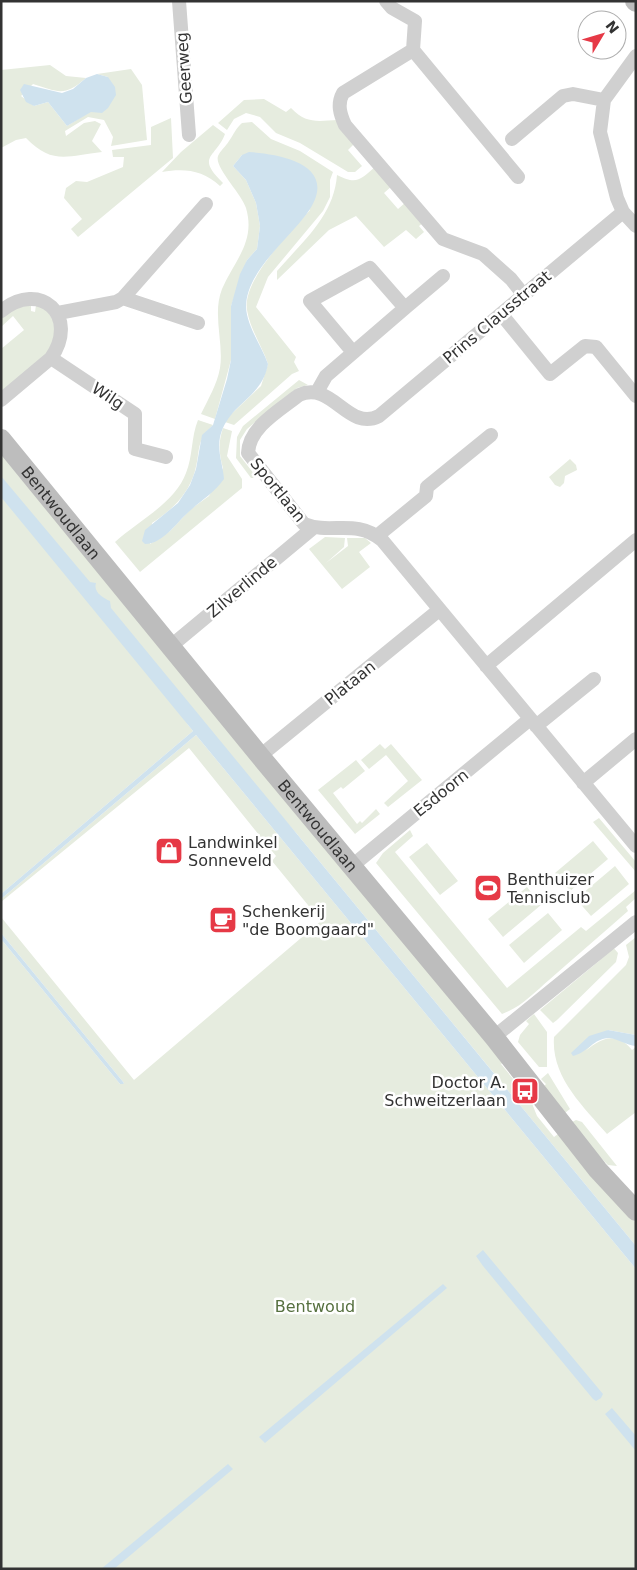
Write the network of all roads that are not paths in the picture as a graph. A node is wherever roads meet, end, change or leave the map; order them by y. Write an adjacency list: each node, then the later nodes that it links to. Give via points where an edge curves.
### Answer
1 (179, 1): 6 (street, Geerweg)
2 (386, 1): 3 (street, via 415,22)
3 (413, 50): 8 (street); 13 (street, via 343,92 339,104 341,117 443,240 483,254)
4 (636, 56): 5 (street)
5 (604, 100): 7 (street, via 573,94 563,96); 10 (street, via 600,132 616,198)
6 (189, 135)
7 (512, 139)
8 (518, 178)
9 (206, 204): 14 (street)
10 (623, 212): 11 (street); 13 (street, Prins Clausstraat)
11 (636, 226)
12 (443, 276): 15 (street)
13 (523, 294): 18 (street, Prins Clausstraat)
14 (123, 298): 17 (street); 19 (street)
15 (405, 308): 20 (street); 20 (street, via 370,268 310,301)
16 (1, 311): 17 (street, via 19,301 31,299 43,301)
17 (58, 313): 21 (street, via 62,333)
18 (502, 315): 22 (street, Prins Clausstraat, via 370,421 357,418); 23 (street, via 550,374 585,346 596,347)
19 (198, 324)
20 (352, 351): 22 (street, via 326,376)
21 (51, 358): 24 (street); 27 (street, Wilg, via 135,414 135,448)
22 (317, 392): 28 (street, Sportlaan, via 299,395 255,431 248,443 248,453 304,524)
23 (636, 396)
24 (1, 400)
25 (491, 435): 29 (street, via 427,486 426,496)
26 (1, 439): 32 (main road, Bentwoudlaan)
27 (166, 457)
28 (313, 528): 29 (street, Sportlaan, via 357,528); 32 (street, Zilverlinde)
29 (377, 536): 31 (street)
30 (636, 540): 33 (street)
31 (439, 610): 33 (street); 37 (street, Plataan)
32 (171, 646): 37 (main road, Bentwoudlaan)
33 (486, 666): 35 (street)
34 (594, 679): 35 (street, Esdoorn)
35 (533, 723): 38 (street); 40 (street, Esdoorn)
36 (636, 739): 38 (street)
37 (260, 756): 40 (main road, Bentwoudlaan)
38 (583, 783): 39 (street)
39 (636, 846)
40 (352, 866): 42 (main road, Bentwoudlaan)
41 (636, 922): 42 (street)
42 (494, 1037): 43 (main road, Bentwoudlaan, via 562,1126)
43 (636, 1211)

